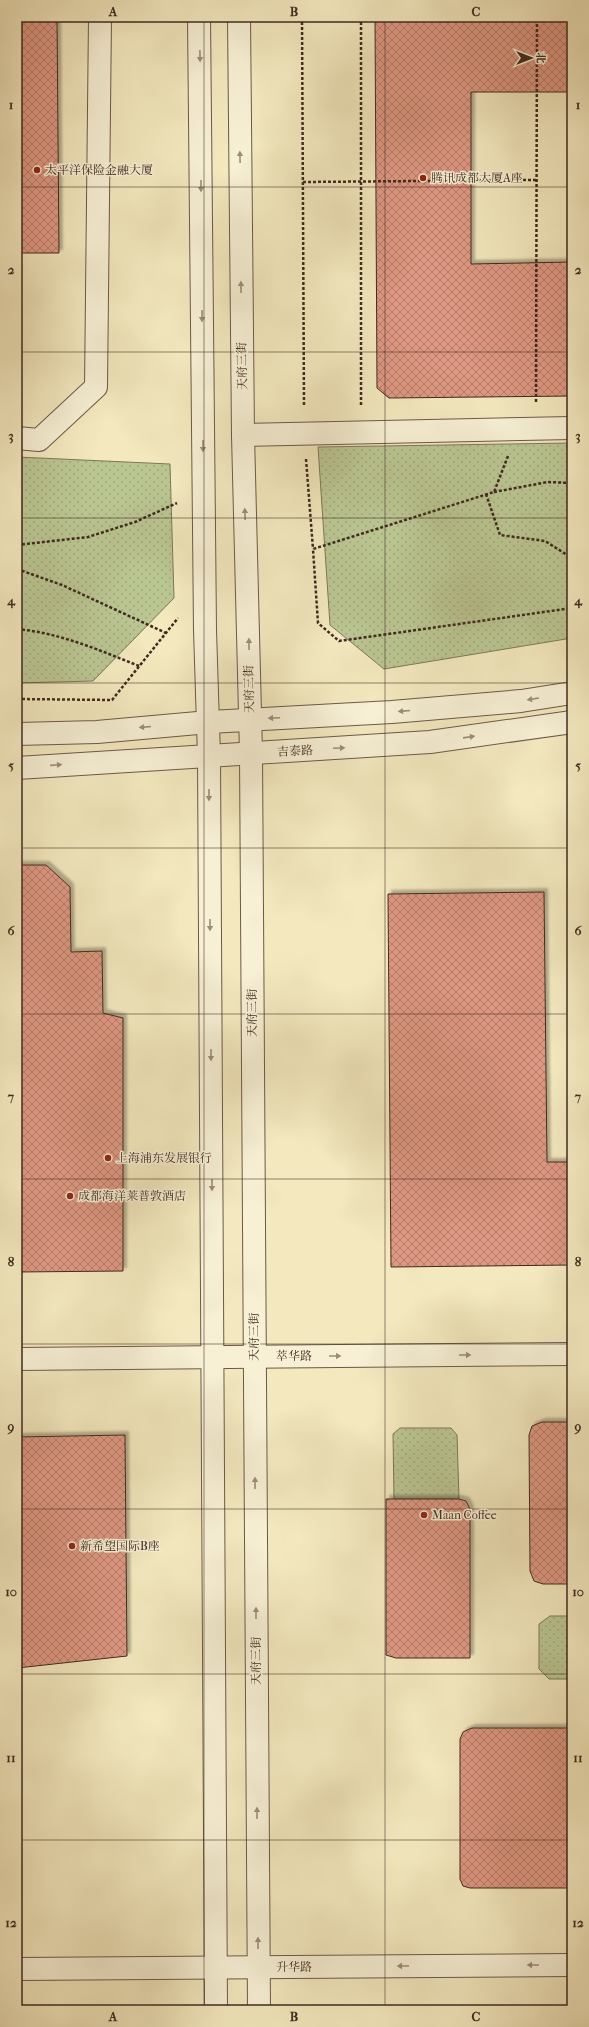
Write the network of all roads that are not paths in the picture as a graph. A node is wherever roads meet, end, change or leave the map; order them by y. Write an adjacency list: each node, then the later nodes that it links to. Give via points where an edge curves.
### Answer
1 (100, 17): 6 (street, via 96,387 39,440)
2 (200, 17): 9 (street, one-way to 9)
3 (239, 17): 5 (street, 天府三街, one-way to 3)
4 (572, 428): 5 (street)
5 (243, 435): 8 (street, 天府三街, one-way to 5)
6 (17, 438)
7 (572, 693): 8 (street, one-way to 8, via 521,701 399,712)
8 (250, 719): 9 (street); 12 (street, 天府三街)
9 (208, 722): 11 (street, one-way to 11, via 97,732); 13 (street)
10 (572, 722): 12 (street, 吉泰路, one-way to 10, via 430,742)
11 (17, 734)
12 (251, 753): 13 (street, 吉泰路); 16 (street, 天府三街)
13 (209, 756): 14 (street, 吉泰路, one-way to 13); 17 (street, one-way to 17)
14 (17, 768)
15 (572, 1354): 16 (street, 萃华路, one-way to 15)
16 (254, 1356): 17 (street, 萃华路); 20 (street, 天府三街, one-way to 16)
17 (213, 1357): 18 (street, 萃华路); 21 (street)
18 (17, 1359)
19 (572, 1965): 20 (street, 升华路, one-way to 20)
20 (258, 1967): 21 (street, 升华路); 24 (street, 天府三街)
21 (216, 1968): 22 (street, 升华路); 23 (street)
22 (17, 1969)
23 (216, 2010)
24 (259, 2010)

